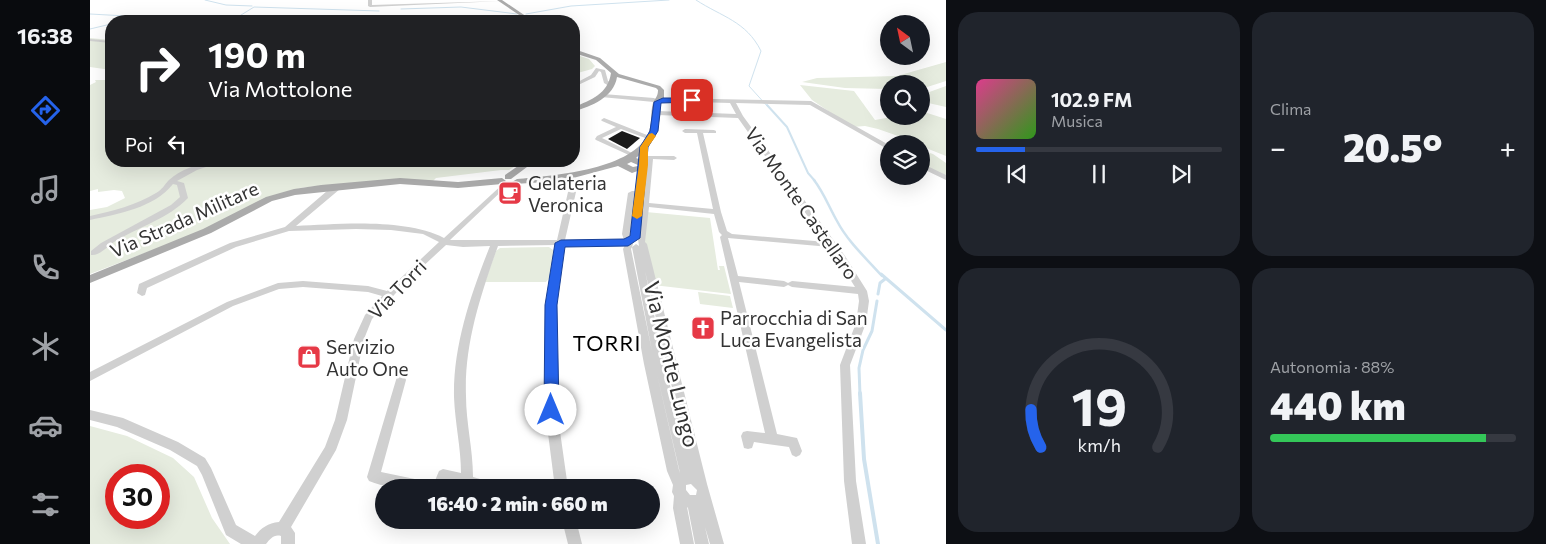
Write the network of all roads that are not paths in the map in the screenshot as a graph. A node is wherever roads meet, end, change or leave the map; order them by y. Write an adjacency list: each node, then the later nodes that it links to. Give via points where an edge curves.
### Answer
1 (370, 0): 5 (street, via 370,6)
2 (452, 1): 3 (street); 4 (street)
3 (500, 1): 6 (main road)
4 (420, 2): 5 (street)
5 (396, 5)
6 (522, 15)
7 (90, 40): 8 (street)
8 (105, 41)
9 (580, 53): 10 (main road, via 598,59)
10 (614, 75): 12 (main road); 14 (main road, via 658,87 661,90)
11 (580, 83): 12 (street, via 593,76 598,69 603,71 606,82)
12 (612, 84): 13 (main road)
13 (603, 96): 14 (street); 16 (main road)
14 (658, 100): 15 (street); 17 (main road)
15 (732, 101): 18 (street, Via Monte Castellaro); 25 (street, via 811,103)
16 (580, 106)
17 (657, 113): 18 (street, Via Monte Castellaro); 24 (main road)
18 (740, 116): 49 (street, Via Monte Castellaro)
19 (604, 120): 20 (street)
20 (620, 127): 24 (street); 28 (street, via 598,139)
21 (685, 131): 22 (street)
22 (700, 132): 23 (street); 41 (street)
23 (714, 132)
24 (650, 138): 26 (main road)
25 (880, 143)
26 (644, 147): 28 (main road); 29 (main road)
27 (674, 158): 40 (street, via 650,157)
28 (628, 163): 29 (main road); 34 (street); 35 (main road, Via Strada Militare, via 562,178 513,184)
29 (642, 165): 34 (street, Via Monte Lungo)
30 (200, 167): 36 (street)
31 (524, 167): 35 (main road, Via Torri)
32 (930, 170): 33 (street)
33 (946, 178)
34 (641, 179): 39 (street, Via Monte Lungo)
35 (506, 181): 37 (main road, Via Strada Militare, via 458,185 400,181); 45 (street, Via Torri)
36 (170, 182): 42 (street, via 163,192 152,198); 50 (street, via 183,186 184,198 179,203)
37 (337, 187): 43 (street); 51 (main road, Via Strada Militare, via 308,189 269,200 207,231)
38 (572, 192): 47 (street)
39 (635, 193): 40 (street, Via Monte Lungo); 46 (street, Via Monte Lungo, via 626,234)
40 (642, 204): 41 (street); 46 (street, Via Monte Lungo)
41 (717, 212): 44 (street)
42 (90, 218)
43 (288, 229): 45 (street, via 394,228 429,234); 54 (street, via 232,245 142,286)
44 (727, 235): 49 (street); 52 (street, via 724,237)
45 (445, 242): 48 (street); 55 (street, Via Torri)
46 (634, 242): 47 (street); 67 (street, Via Monte Lungo, via 627,249 649,364 674,471); 68 (street, Via Monte Lungo)
47 (561, 243): 48 (street); 66 (street, via 551,305 551,410)
48 (496, 244): 65 (street, via 470,326 460,380)
49 (832, 245): 53 (street, Via Monte Castellaro)
50 (94, 253)
51 (90, 279)
52 (734, 279): 53 (street, Via Monte Castellaro); 59 (street)
53 (862, 291): 78 (street, Via Monte Castellaro, via 864,301 860,323 845,365 850,481)
54 (142, 293)
55 (389, 295): 56 (street, via 368,289 303,284 278,286 230,304); 69 (street, Via Torri, via 363,327 341,420 330,450)
56 (90, 377)
57 (401, 380): 62 (street, via 374,477)
58 (90, 415): 71 (street, via 119,422 174,446 201,462 231,530)
59 (772, 439): 60 (street, via 747,436); 61 (street, via 793,442)
60 (748, 444)
61 (796, 451)
62 (385, 479)
63 (442, 479): 64 (street, via 443,475)
64 (459, 479)
65 (467, 479)
66 (561, 479)
67 (682, 486): 68 (street, via 695,480); 68 (street, via 687,501); 75 (street, Via Monte Lungo, via 680,508)
68 (700, 494): 76 (street, Via Monte Lungo); 77 (street, Via Monte Lungo)
69 (282, 528): 72 (street, via 268,532); 73 (street, via 288,533)
70 (571, 529): 74 (street)
71 (254, 544)
72 (258, 544)
73 (288, 544)
74 (575, 544)
75 (687, 544)
76 (702, 544)
77 (717, 544)
78 (859, 544)

